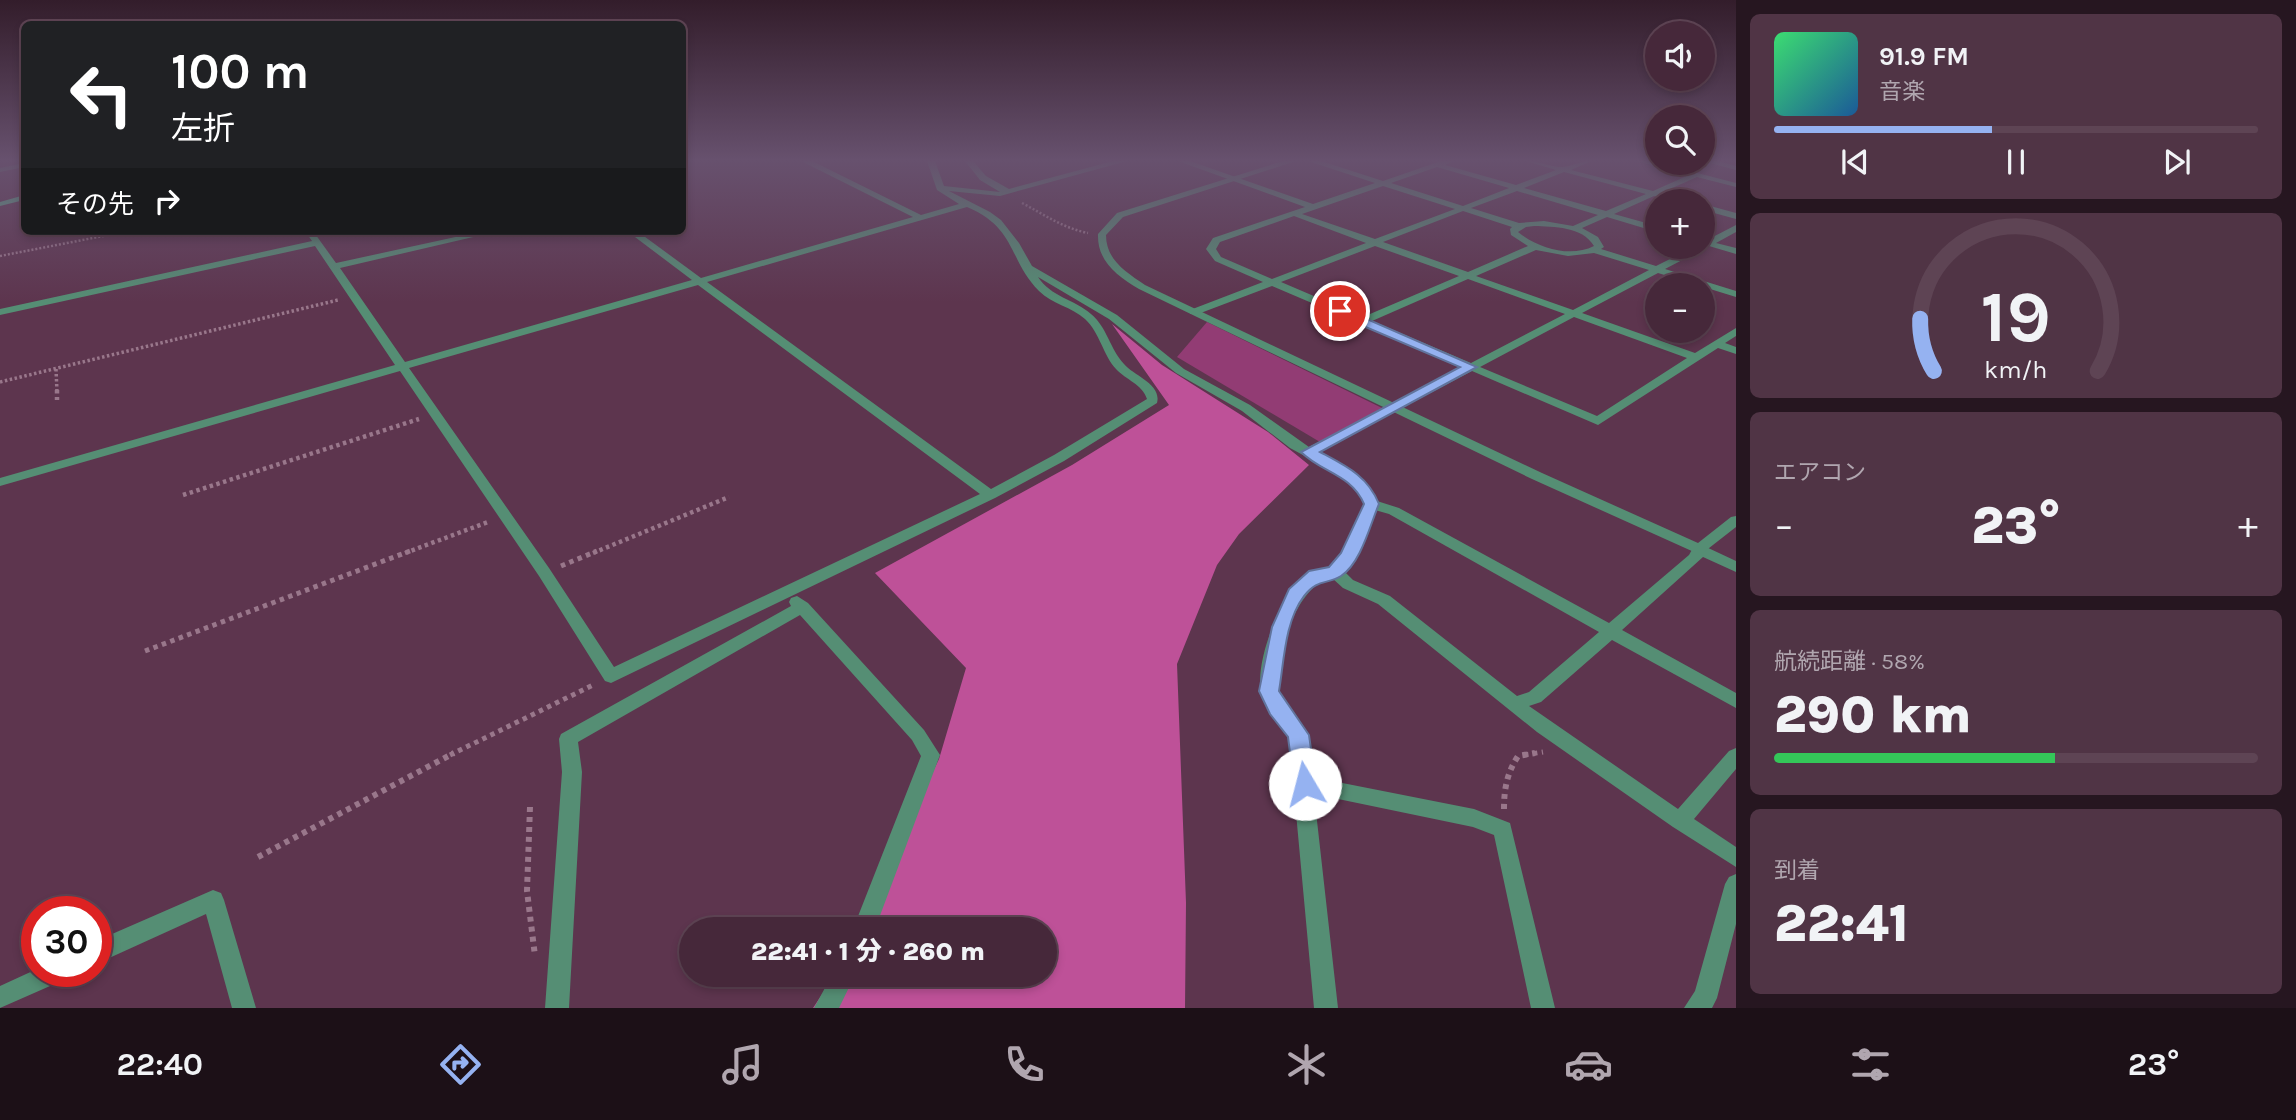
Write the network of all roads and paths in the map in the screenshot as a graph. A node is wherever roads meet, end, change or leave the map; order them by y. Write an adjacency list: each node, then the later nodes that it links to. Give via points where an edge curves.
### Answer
1 (901, 208): 15 (street)
2 (955, 208): 15 (street)
3 (971, 208): 35 (street, via 997,221)
4 (1034, 208): 20 (path, via 1062,228)
5 (1136, 208): 20 (street, via 1112,221)
6 (1309, 208): 12 (street)
7 (1461, 208): 10 (street)
8 (1586, 208): 13 (street)
9 (1621, 208): 13 (street)
10 (1464, 209): 17 (street); 27 (street)
11 (1715, 210): 14 (street)
12 (1295, 214): 27 (street); 39 (street, via 1211,244 1218,259)
13 (1607, 214): 16 (street); 19 (street)
14 (1736, 216)
15 (921, 218): 38 (street)
16 (1645, 225)
17 (1518, 226): 19 (street, via 1548,224); 28 (street, via 1514,233)
18 (1736, 228): 25 (street)
19 (1573, 229): 30 (street, via 1598,243)
20 (1102, 234): 43 (street, via 1104,255 1124,275)
21 (108, 235): 32 (path)
22 (312, 235): 26 (street)
23 (477, 235): 34 (street)
24 (636, 235): 38 (street)
25 (1715, 238)
26 (317, 243): 34 (street); 42 (street)
27 (1375, 243): 37 (street); 39 (street)
28 (1537, 246): 30 (street, via 1576,253); 37 (street)
29 (1715, 247): 31 (street)
30 (1594, 250): 36 (street)
31 (1736, 251)
32 (0, 256)
33 (1675, 259): 36 (street)
34 (333, 267): 41 (street)
35 (1032, 269): 57 (street, via 1113,317 1180,371); 60 (street, via 1048,293 1088,315 1120,367 1151,392 1153,400)
36 (1657, 269): 40 (street); 44 (street)
37 (1467, 276): 44 (street); 45 (street)
38 (696, 282): 50 (street); 60 (street)
39 (1270, 282): 43 (street); 45 (street)
40 (1736, 294)
41 (353, 296): 50 (street); 52 (path)
42 (0, 312)
43 (1194, 312): 55 (street)
44 (1572, 314): 49 (street); 51 (street)
45 (1363, 321): 51 (street)
46 (1736, 331): 47 (street)
47 (1716, 344): 48 (street); 49 (street)
48 (1736, 351)
49 (1695, 358): 51 (street, via 1598,421)
50 (401, 366): 56 (street); 58 (street)
51 (1471, 367): 55 (street)
52 (56, 369): 53 (path); 54 (path)
53 (0, 382)
54 (57, 400)
55 (1392, 406): 57 (street); 65 (street)
56 (433, 415): 59 (path); 63 (street)
57 (1309, 452): 62 (street, via 1352,476)
58 (0, 482)
59 (183, 495)
60 (990, 495): 69 (street)
61 (729, 497): 67 (path)
62 (1371, 504): 68 (street, via 1348,555); 71 (street, via 1394,511)
63 (505, 516): 67 (street); 72 (path)
64 (1736, 520): 65 (street)
65 (1699, 549): 66 (street); 71 (street, via 1696,557)
66 (1736, 567)
67 (544, 572): 73 (street)
68 (1335, 572): 75 (street, via 1348,584 1384,600); 78 (street, via 1316,575 1296,594 1281,627 1270,674 1269,691 1277,709 1298,735)
69 (788, 592): 70 (street); 73 (street)
70 (802, 607): 85 (street, via 931,755); 87 (street, via 568,739 572,772)
71 (1611, 631): 74 (street); 75 (street, via 1535,697)
72 (145, 651)
73 (611, 676): 82 (path)
74 (1736, 701)
75 (1514, 704): 76 (street)
76 (1575, 749): 80 (street); 81 (path, via 1518,756 1504,787 1504,812 1511,822)
77 (1736, 755): 80 (street)
78 (1305, 784): 81 (street, via 1475,818); 94 (street)
79 (530, 807): 87 (path, via 527,891 531,941 536,960)
80 (1680, 821): 83 (street)
81 (1503, 829): 95 (street)
82 (258, 857)
83 (1736, 858)
84 (1736, 884): 96 (street, via 1705,998)
85 (869, 917)
86 (112, 946): 91 (street, via 213,900)
87 (558, 980): 92 (street)
88 (24, 987): 90 (street)
89 (837, 987): 93 (street)
90 (0, 998)
91 (244, 1008)
92 (557, 1008)
93 (826, 1008)
94 (1326, 1008)
95 (1542, 1008)
96 (1696, 1008)

